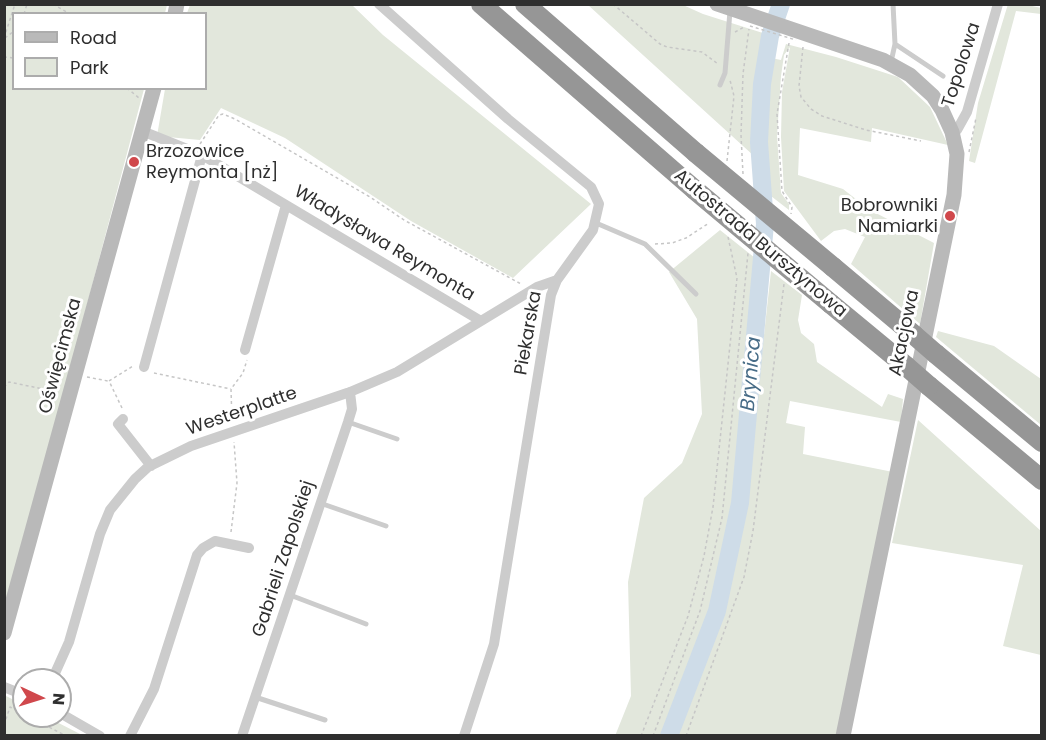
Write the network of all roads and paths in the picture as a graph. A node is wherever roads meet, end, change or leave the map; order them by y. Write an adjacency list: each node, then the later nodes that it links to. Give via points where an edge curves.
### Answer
1 (53, 4): 9 (path)
2 (379, 4): 33 (street, via 591,187 599,204)
3 (481, 4): 57 (highway, Autostrada Bursztynowa, bridge, via 695,190)
4 (525, 4): 55 (highway, Autostrada Bursztynowa, bridge)
5 (613, 4): 17 (path, via 660,44 702,52)
6 (893, 4): 15 (lane)
7 (998, 4): 25 (street, Topolowa, via 967,112)
8 (724, 7): 11 (street, Akacjowa); 12 (lane)
9 (67, 12)
10 (12, 13): 14 (path)
11 (749, 22): 12 (path); 13 (street, Akacjowa); 13 (path, bridge); 30 (path, via 741,135)
12 (730, 36): 17 (lane)
13 (799, 36): 16 (street, Akacjowa); 26 (path, via 798,86 811,109 866,130); 32 (path, via 787,51 777,114 782,191 792,207)
14 (4, 38)
15 (895, 44): 16 (lane); 18 (lane)
16 (890, 64): 25 (street, Akacjowa, via 910,75 933,96)
17 (725, 73): 19 (lane); 29 (path, via 731,80 734,96)
18 (943, 76)
19 (720, 85)
20 (129, 90): 22 (path)
21 (153, 90): 24 (street, Oświęcimska)
22 (142, 101)
23 (977, 110): 28 (path)
24 (142, 130): 27 (street, Władysława Reymonta); 44 (street, Oświęcimska)
25 (952, 132): 80 (street, Akacjowa, via 957,154 954,195)
26 (921, 141)
27 (198, 154): 31 (street, Władysława Reymonta); 40 (path, via 219,115 229,116); 45 (street)
28 (968, 161)
29 (727, 164)
30 (743, 178)
31 (286, 205): 42 (street, Władysława Reymonta); 43 (street)
32 (791, 219)
33 (596, 224): 36 (lane); 39 (street, Piekarska)
34 (709, 224): 36 (path, via 672,243)
35 (726, 229): 77 (path, via 737,278 711,518 688,616)
36 (645, 244): 41 (lane)
37 (748, 248): 78 (path, via 722,518 699,611)
38 (784, 277): 79 (path, via 751,543 730,619)
39 (557, 280): 40 (street, Westerplatte); 76 (street, Piekarska, via 551,295 494,644)
40 (533, 290): 42 (street, Westerplatte)
41 (696, 294)
42 (481, 321): 50 (street, Westerplatte, via 397,372)
43 (245, 351): 49 (path, via 249,352 243,374)
44 (79, 363): 46 (path, via 84,376); 64 (street, Oświęcimska)
45 (144, 367): 46 (path, via 130,366); 49 (path, via 155,374)
46 (109, 381): 51 (path, via 125,414)
47 (4, 387): 48 (path, via 9,382 48,390)
48 (63, 387)
49 (231, 389): 53 (path)
50 (350, 393): 52 (street, Gabrieli Zapolskiej, via 352,409); 53 (street, Westerplatte)
51 (123, 419): 56 (street, via 118,424)
52 (348, 422): 54 (lane); 58 (street, Gabrieli Zapolskiej)
53 (233, 432): 56 (street, Westerplatte, via 191,446); 60 (path, via 237,483)
54 (397, 439)
55 (1041, 442)
56 (151, 466): 65 (street, Westerplatte, via 110,510)
57 (1041, 480)
58 (319, 503): 59 (lane); 62 (street, Gabrieli Zapolskiej)
59 (386, 526)
60 (230, 542): 61 (street); 74 (street, via 210,543 193,563 154,689)
61 (249, 548)
62 (289, 595): 63 (lane); 66 (street, Gabrieli Zapolskiej)
63 (366, 624)
64 (4, 633)
65 (57, 668)
66 (255, 697): 69 (lane); 75 (street, Gabrieli Zapolskiej)
67 (12, 707): 70 (path)
68 (72, 720): 73 (street)
69 (325, 720)
70 (4, 725)
71 (52, 728): 72 (path)
72 (66, 735)
73 (100, 735)
74 (130, 735)
75 (242, 735)
76 (464, 735)
77 (641, 735)
78 (653, 735)
79 (686, 735)
80 (843, 735)

